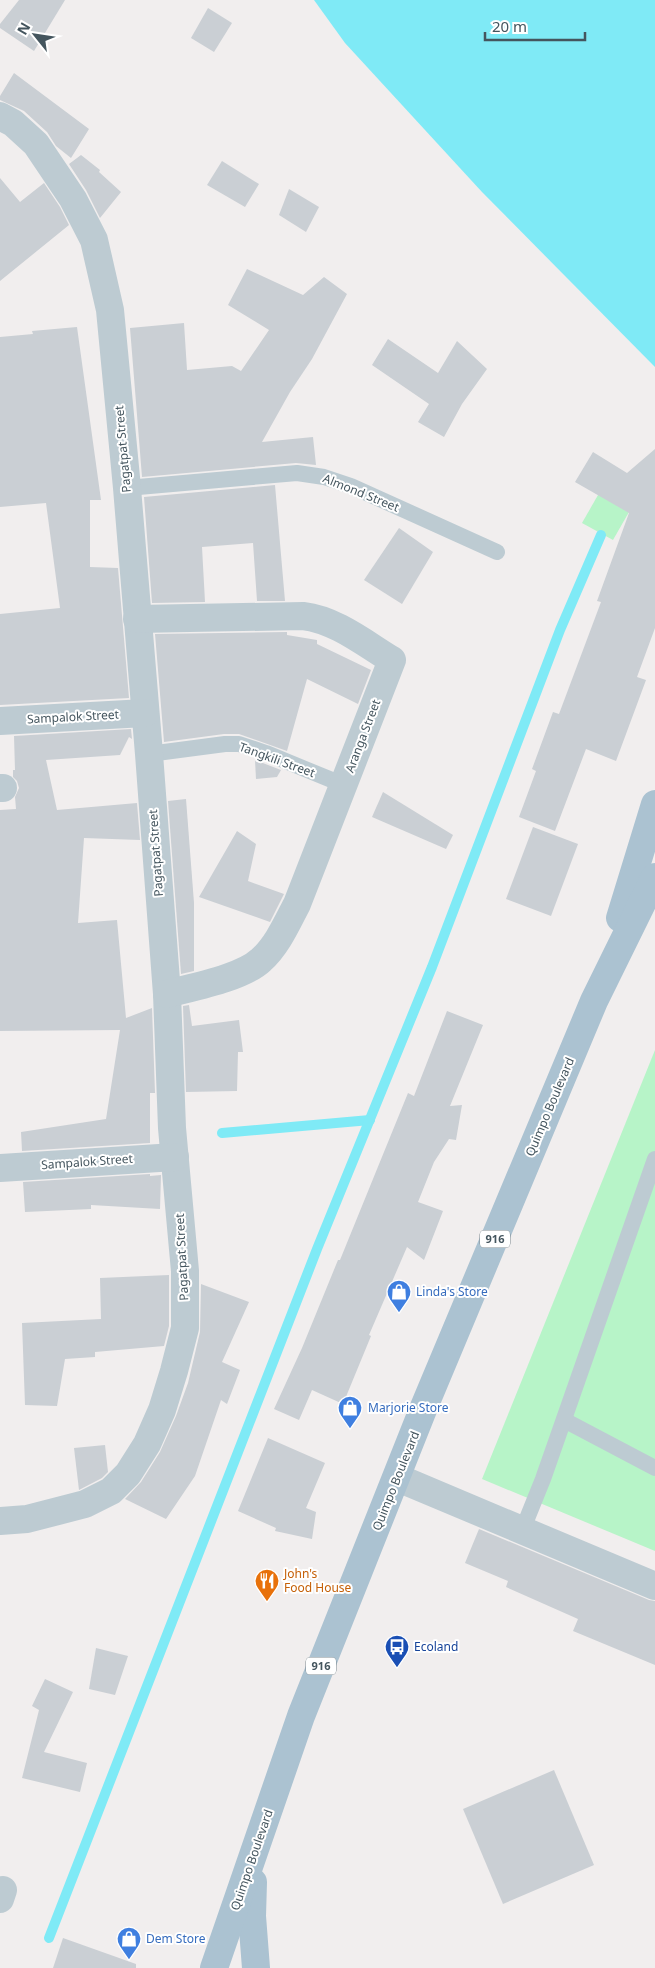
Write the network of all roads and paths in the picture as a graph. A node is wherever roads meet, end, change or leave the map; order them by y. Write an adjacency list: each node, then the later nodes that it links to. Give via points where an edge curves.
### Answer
1 (0, 116): 2 (street, Pagatpat Street, via 36,144 73,199 94,240 110,310)
2 (127, 488): 3 (lane, Almond Street, via 312,474 351,486); 4 (street, Pagatpat Street)
3 (497, 552)
4 (137, 619): 5 (street, Pagatpat Street); 8 (street, Aranga Street, via 200,616 319,618 392,660)
5 (145, 713): 6 (street, Sampalok Street); 7 (street, Pagatpat Street)
6 (0, 721)
7 (149, 754): 8 (lane, Tangkili Street, via 239,744); 11 (street, Pagatpat Street)
8 (344, 786): 11 (street, Aranga Street, via 297,904 281,934 261,960 240,973)
9 (655, 804): 12 (main road, Quimpo Boulevard / 916)
10 (655, 877): 12 (main road, Quimpo Boulevard / 916)
11 (167, 994): 13 (street, Pagatpat Street)
12 (594, 1001): 18 (main road, Quimpo Boulevard / 916, via 424,1407)
13 (175, 1157): 15 (street, Sampalok Street); 19 (street, Pagatpat Street, via 185,1272 185,1328 162,1410 147,1444 128,1474 111,1491 85,1504 27,1519)
14 (654, 1167): 16 (lane)
15 (0, 1168)
16 (564, 1420): 17 (lane); 20 (lane)
17 (654, 1467)
18 (398, 1478): 20 (street); 22 (main road, Quimpo Boulevard / 916, via 301,1716)
19 (0, 1521)
20 (522, 1531): 21 (street)
21 (655, 1586)
22 (254, 1857): 23 (main road, Quimpo Boulevard / 916); 24 (main road, via 252,1916)
23 (214, 1968)
24 (256, 1968)

